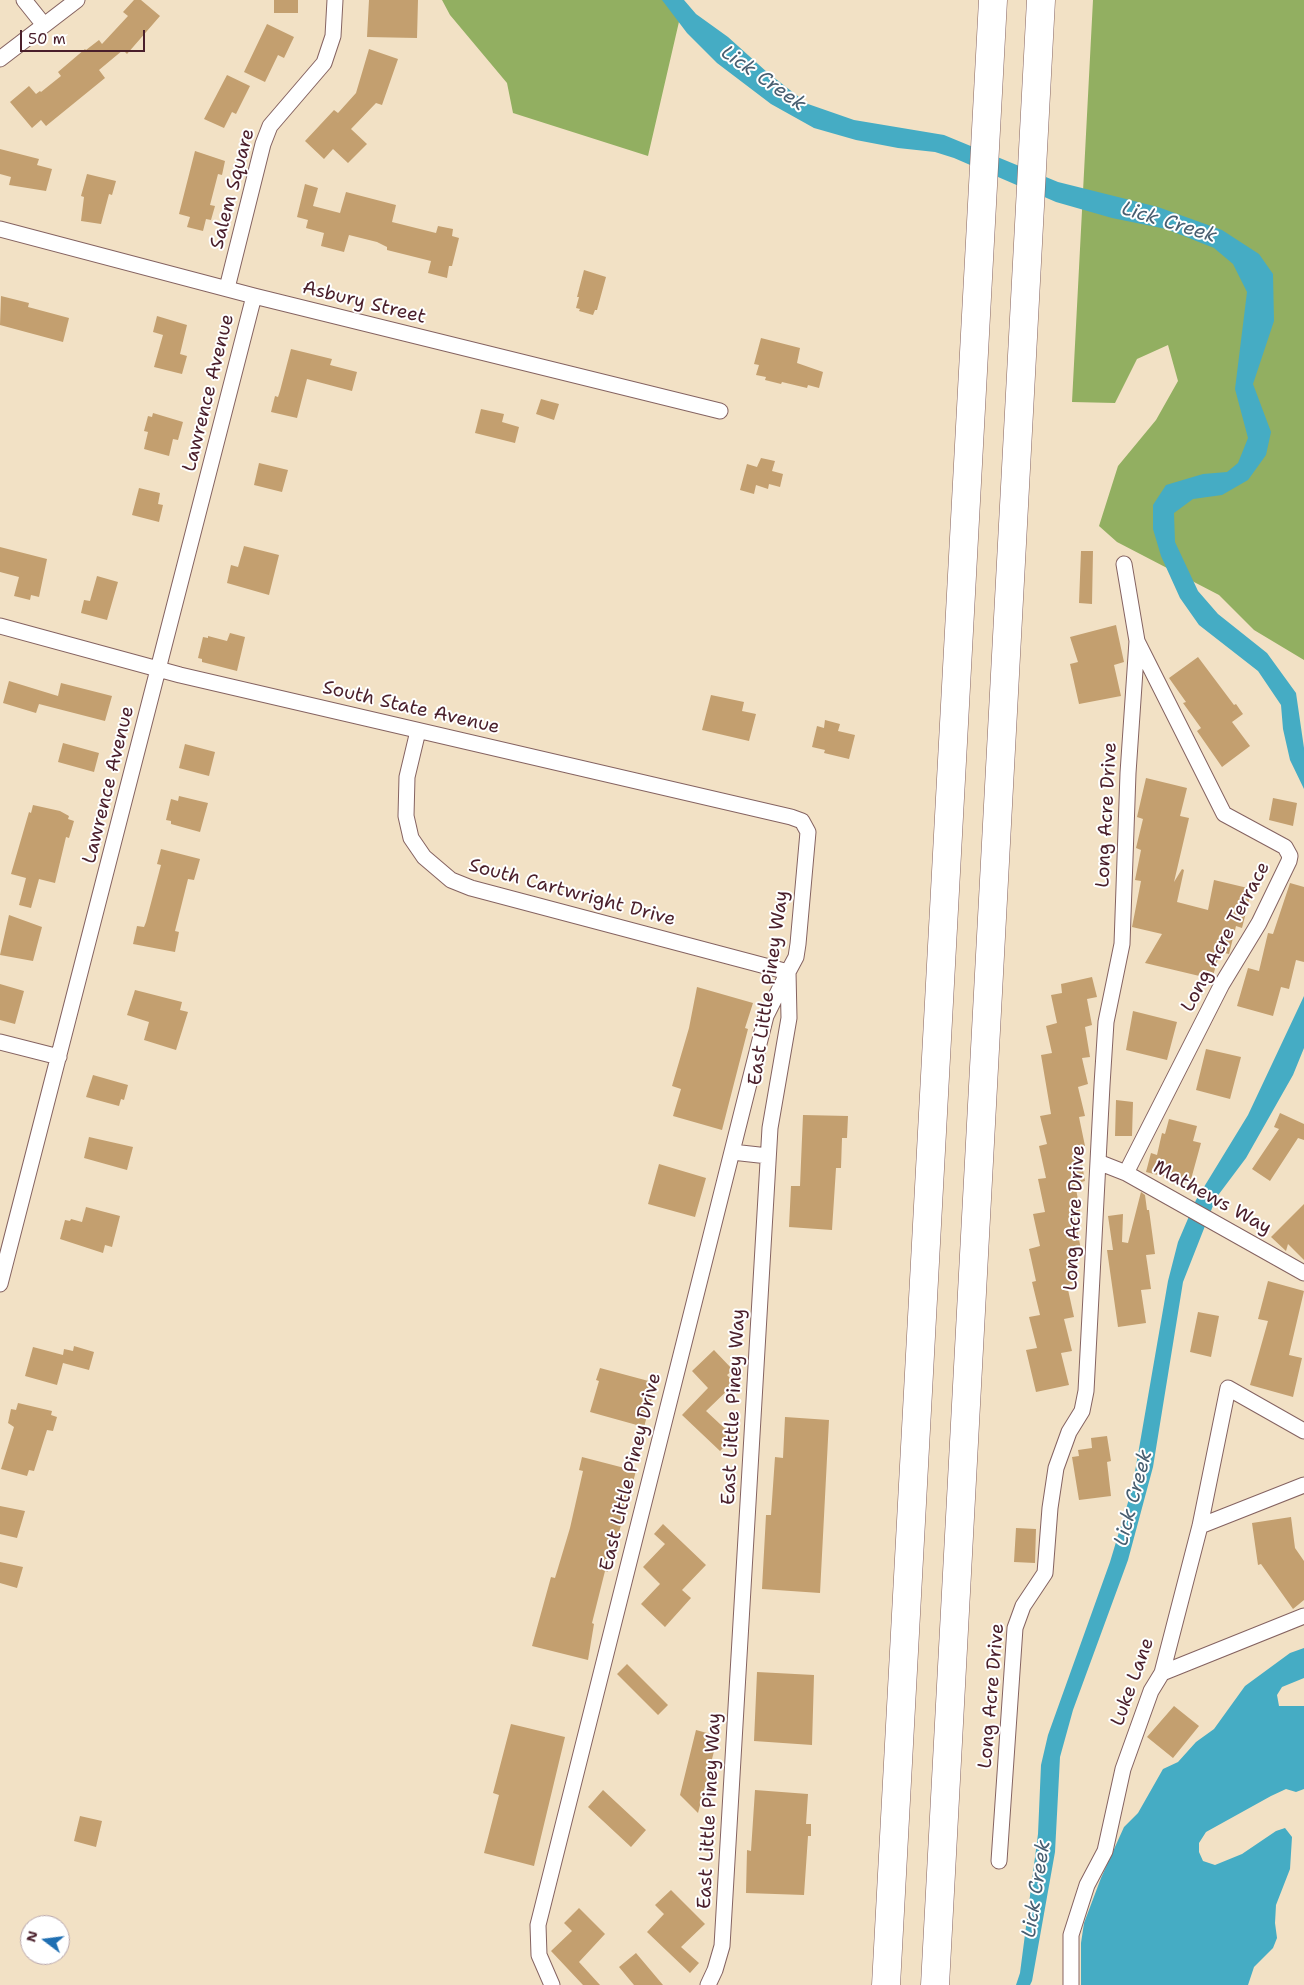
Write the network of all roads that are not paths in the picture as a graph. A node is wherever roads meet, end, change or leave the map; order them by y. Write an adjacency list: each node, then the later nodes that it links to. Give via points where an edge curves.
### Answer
1 (24, 0): 6 (street)
2 (77, 0): 6 (street)
3 (335, 0): 9 (street, Salem Square, via 333,36 324,63 270,126 263,144)
4 (993, 0): 35 (highway)
5 (1041, 0): 36 (highway)
6 (44, 25): 7 (street)
7 (0, 59)
8 (0, 229): 9 (street, Asbury Street)
9 (227, 288): 10 (street, Asbury Street)
10 (254, 296): 11 (street, Asbury Street); 15 (street, Lawrence Avenue)
11 (720, 411)
12 (1124, 564): 14 (street, Long Acre Drive)
13 (0, 626): 15 (street, South State Avenue)
14 (1137, 641): 23 (street, Long Acre Drive, via 1122,944 1106,1022); 24 (street, Long Acre Terrace, via 1224,814 1286,847 1290,856 1259,923 1222,984)
15 (160, 668): 16 (street, South State Avenue); 20 (street, Lawrence Avenue)
16 (418, 731): 17 (street, South State Avenue, via 791,817 802,821); 18 (street, South Cartwright Drive, via 407,777 406,816 411,838 424,857 451,880)
17 (808, 832): 18 (street, East Little Piney Way, via 798,944)
18 (788, 972): 21 (street, East Little Piney Drive, via 766,1016); 22 (street, East Little Piney Way, via 789,1018 773,1104)
19 (0, 1042): 20 (street)
20 (59, 1057): 26 (street, Lawrence Avenue)
21 (732, 1152): 22 (street); 33 (street, East Little Piney Drive, via 538,1925 538,1955)
22 (768, 1156): 34 (street, East Little Piney Way, via 722,1946)
23 (1098, 1162): 24 (street, Mathews Way); 32 (street, Long Acre Drive, via 1085,1400 1056,1468 1045,1573 1022,1606 1015,1628)
24 (1126, 1173): 25 (street, Mathews Way)
25 (1304, 1273)
26 (0, 1284)
27 (1304, 1430): 29 (street, Luke Lane, via 1228,1388)
28 (1304, 1485): 29 (street)
29 (1200, 1526): 31 (street, Luke Lane)
30 (1304, 1616): 31 (street)
31 (1162, 1673): 37 (street, Luke Lane, via 1151,1692 1123,1769 1104,1851 1087,1885 1071,1935)
32 (999, 1860)
33 (552, 1985)
34 (708, 1985)
35 (886, 1985)
36 (935, 1985)
37 (1070, 1985)

